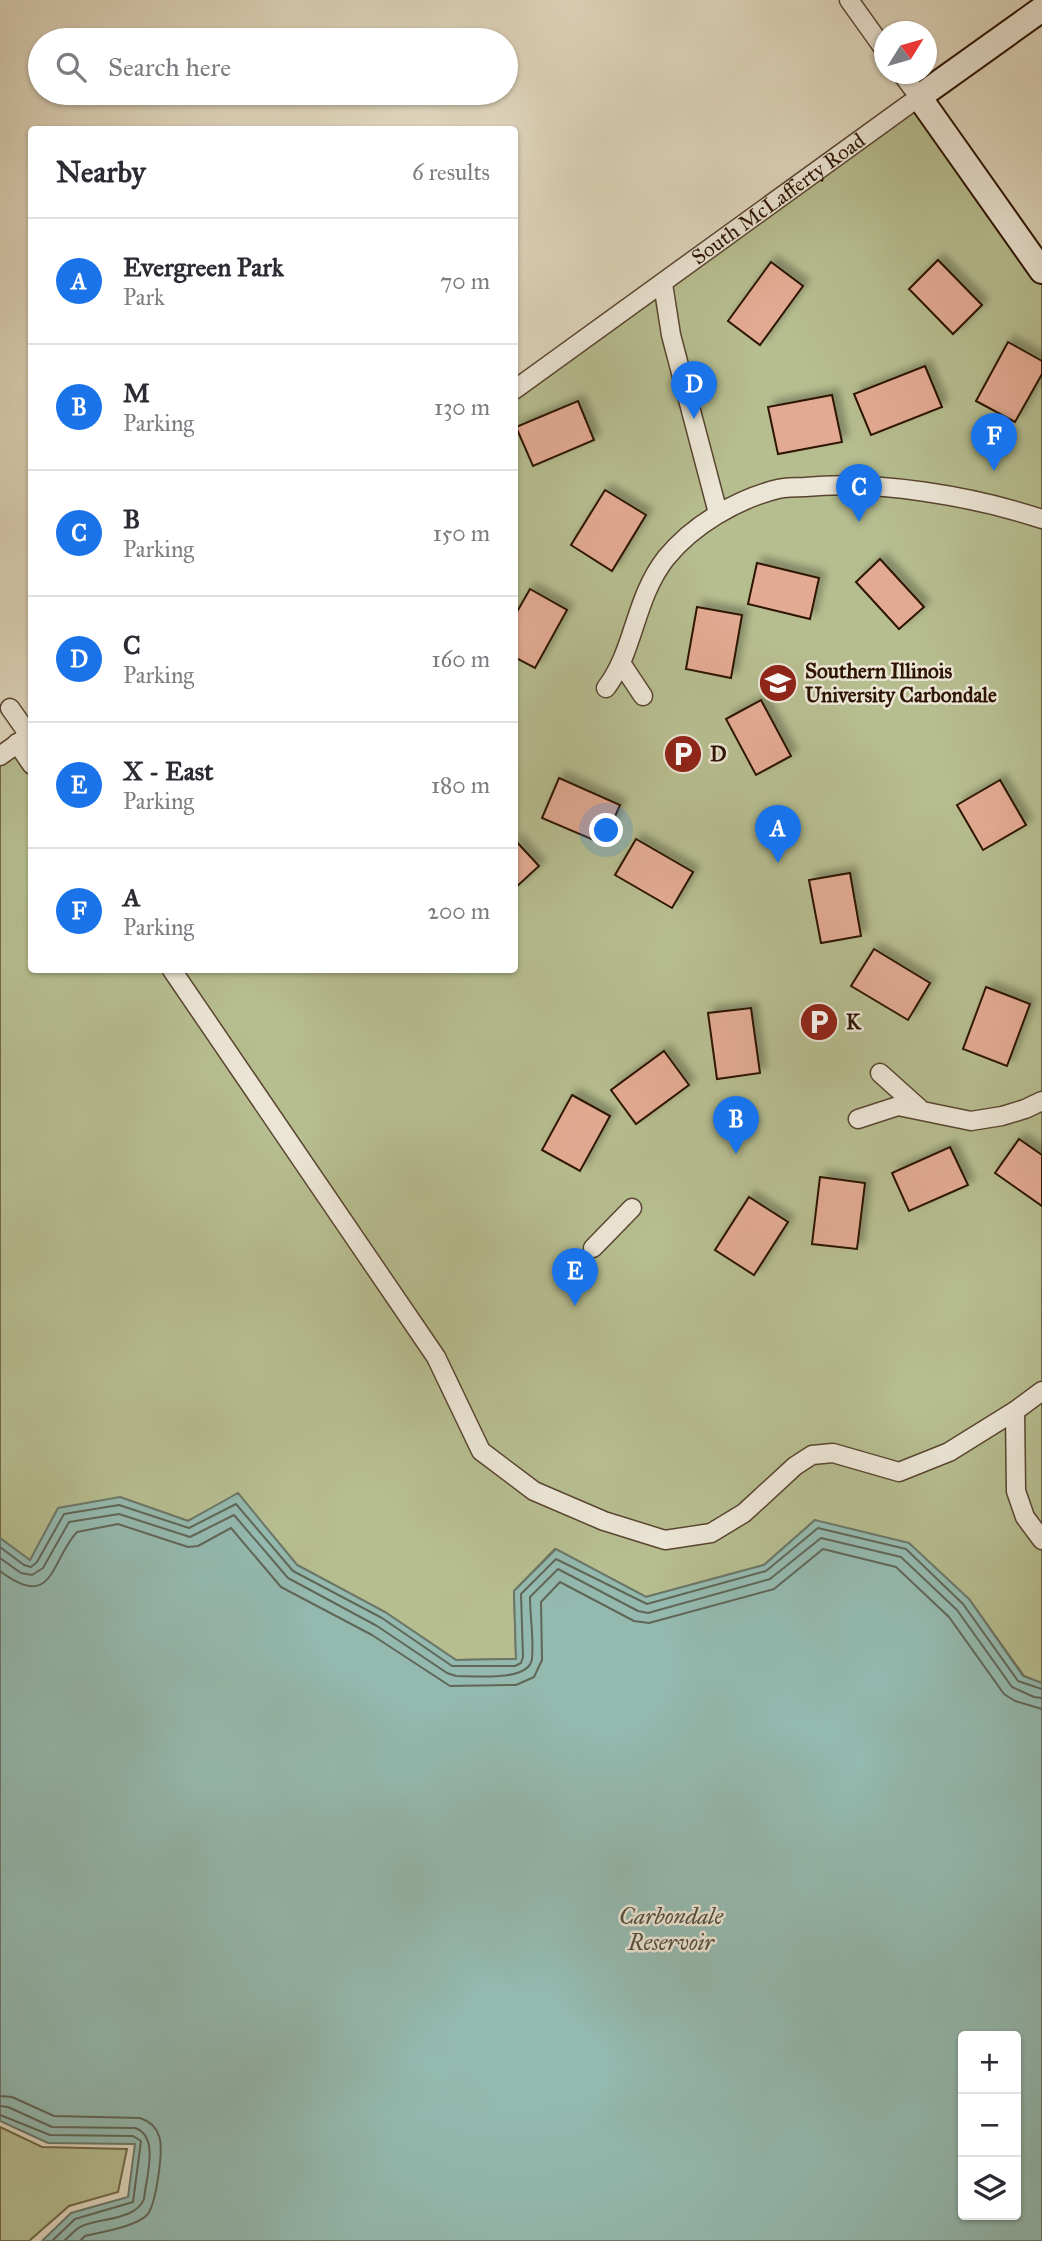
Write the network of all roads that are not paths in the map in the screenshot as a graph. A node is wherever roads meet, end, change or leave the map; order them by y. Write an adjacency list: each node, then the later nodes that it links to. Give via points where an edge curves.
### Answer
1 (849, 0): 3 (street)
2 (1042, 9): 5 (street, South McLafferty Road)
3 (874, 36)
4 (909, 84): 5 (street)
5 (919, 97): 6 (street); 7 (street, South McLafferty Road)
6 (1042, 271)
7 (663, 284): 8 (street, South McLafferty Road); 9 (street, via 671,335)
8 (518, 387)
9 (718, 513): 10 (street, via 779,489 864,485 942,495); 11 (street, via 685,539 656,574 642,598)
10 (1042, 519)
11 (621, 663): 12 (street); 13 (street)
12 (606, 688)
13 (643, 696)
14 (10, 708): 15 (street)
15 (26, 737): 16 (street)
16 (0, 756)
17 (174, 973): 25 (street, via 436,1357 481,1451 534,1491 604,1521 666,1540 711,1533 744,1513 812,1455 833,1453 899,1472 949,1452)
18 (880, 1073): 20 (street)
19 (1042, 1101): 20 (street, via 1013,1113 971,1121)
20 (922, 1110): 21 (street, via 898,1106)
21 (858, 1119)
22 (632, 1208): 23 (street)
23 (593, 1248)
24 (1042, 1391): 25 (street)
25 (1015, 1411): 26 (street, via 1016,1491 1024,1517)
26 (1042, 1540)

